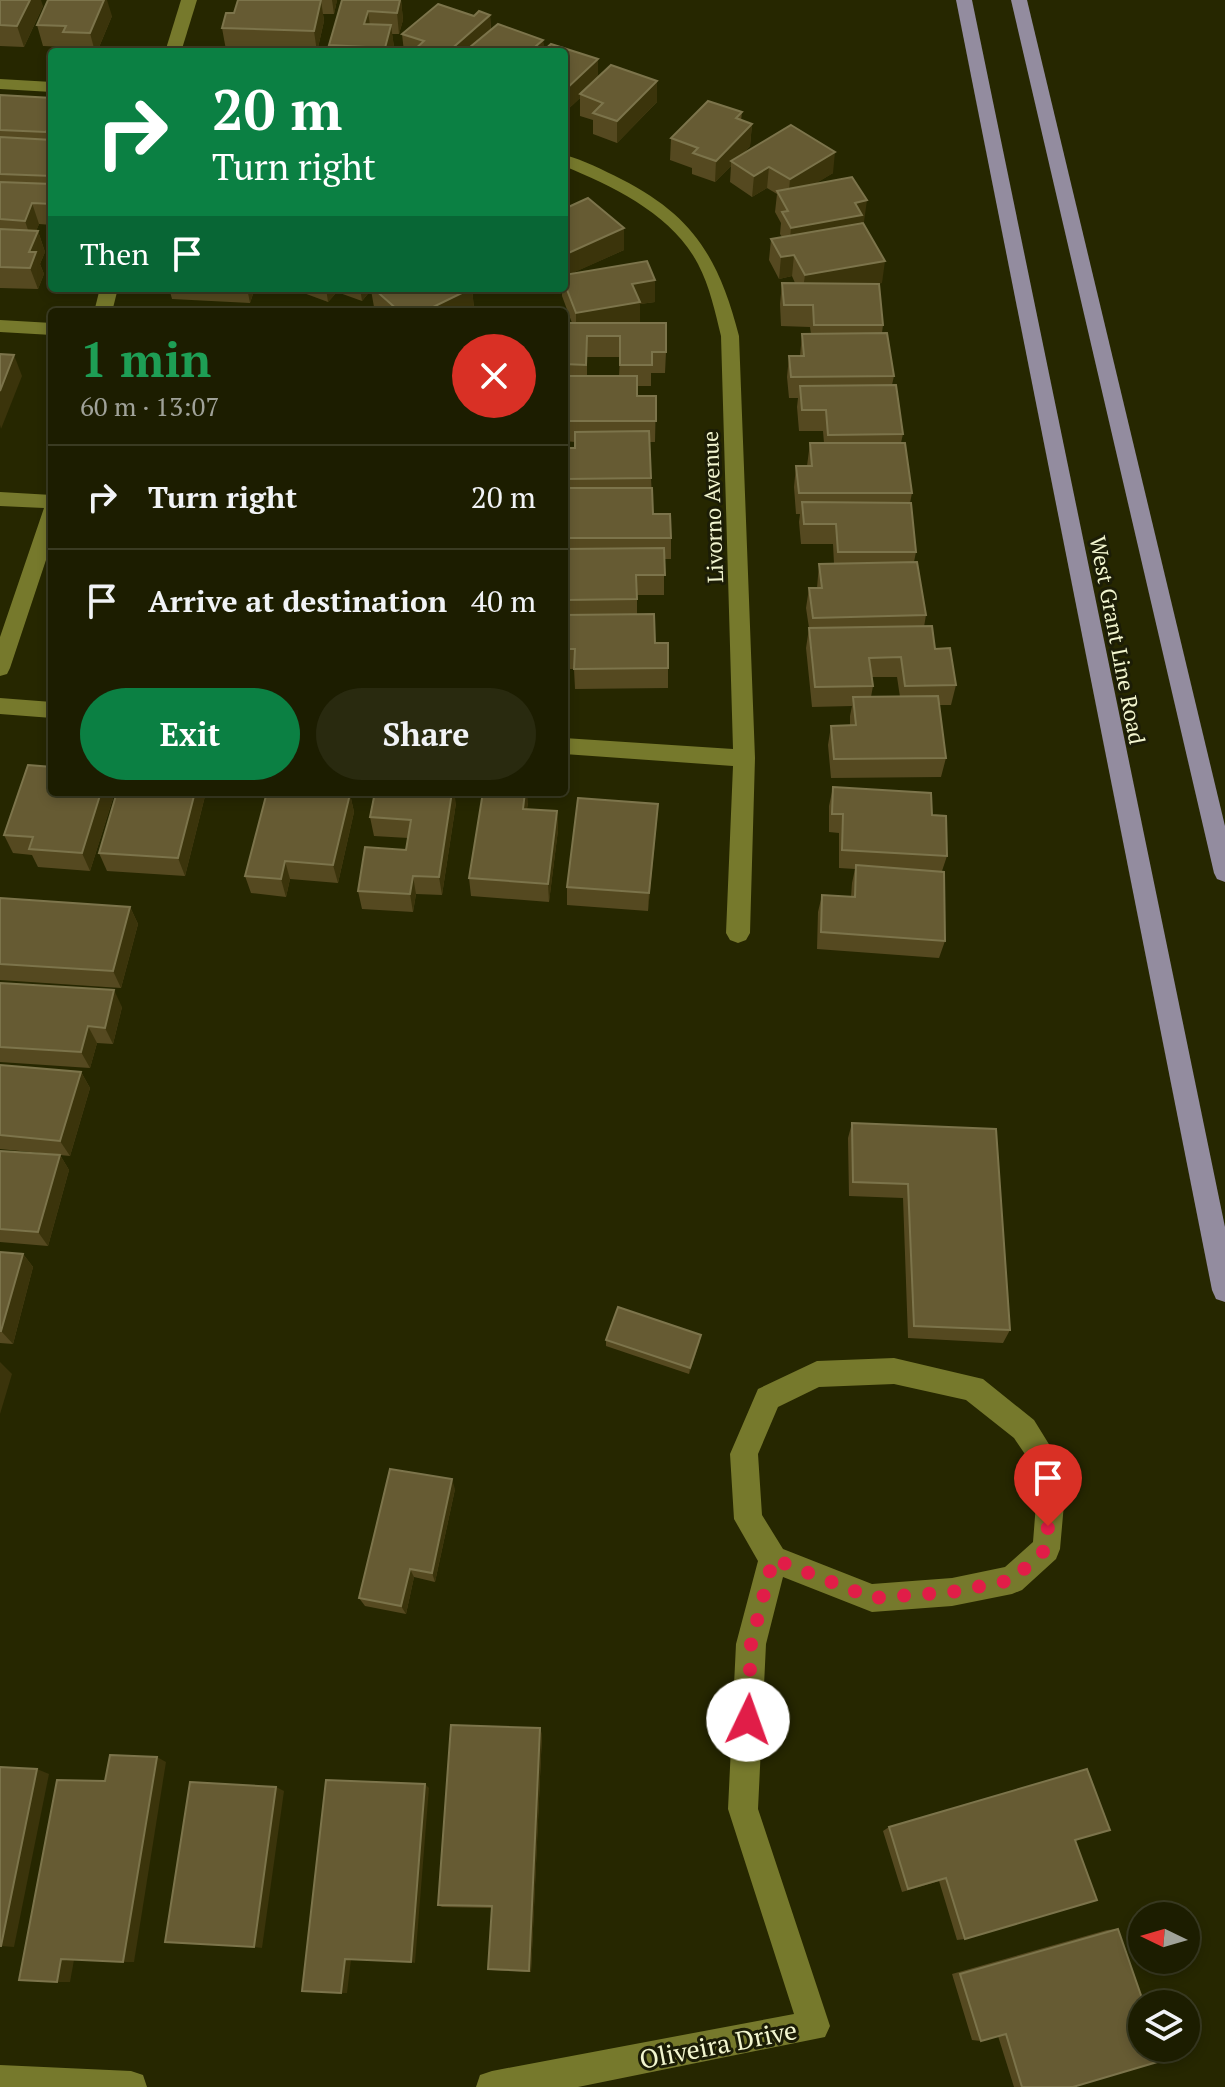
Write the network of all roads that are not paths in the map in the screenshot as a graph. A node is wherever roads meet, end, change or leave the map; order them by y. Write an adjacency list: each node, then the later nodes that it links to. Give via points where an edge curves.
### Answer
1 (189, 0): 4 (street)
2 (964, 0): 20 (main road, West Grant Line Road)
3 (1019, 0): 18 (main road)
4 (174, 48)
5 (0, 84): 6 (street)
6 (48, 87)
7 (568, 162): 17 (street, Livorno Avenue, via 637,193 672,222 701,253 719,294 730,336)
8 (0, 326): 9 (street)
9 (48, 329)
10 (0, 499): 11 (street)
11 (48, 502)
12 (48, 524): 13 (street)
13 (0, 668)
14 (0, 706): 15 (street)
15 (48, 710)
16 (568, 746): 17 (street)
17 (744, 758): 19 (street, Livorno Avenue)
18 (1225, 873)
19 (738, 933)
20 (1225, 1290)
21 (773, 1559): 21 (street, via 748,1519 744,1454 768,1398 817,1374 894,1371 973,1388 1024,1429 1046,1462 1046,1549 1012,1580 952,1592 872,1598); 24 (street, Oliveira Drive, via 751,1644 743,1809 814,2026)
22 (0, 2081): 23 (street)
23 (131, 2087)
24 (492, 2087)

